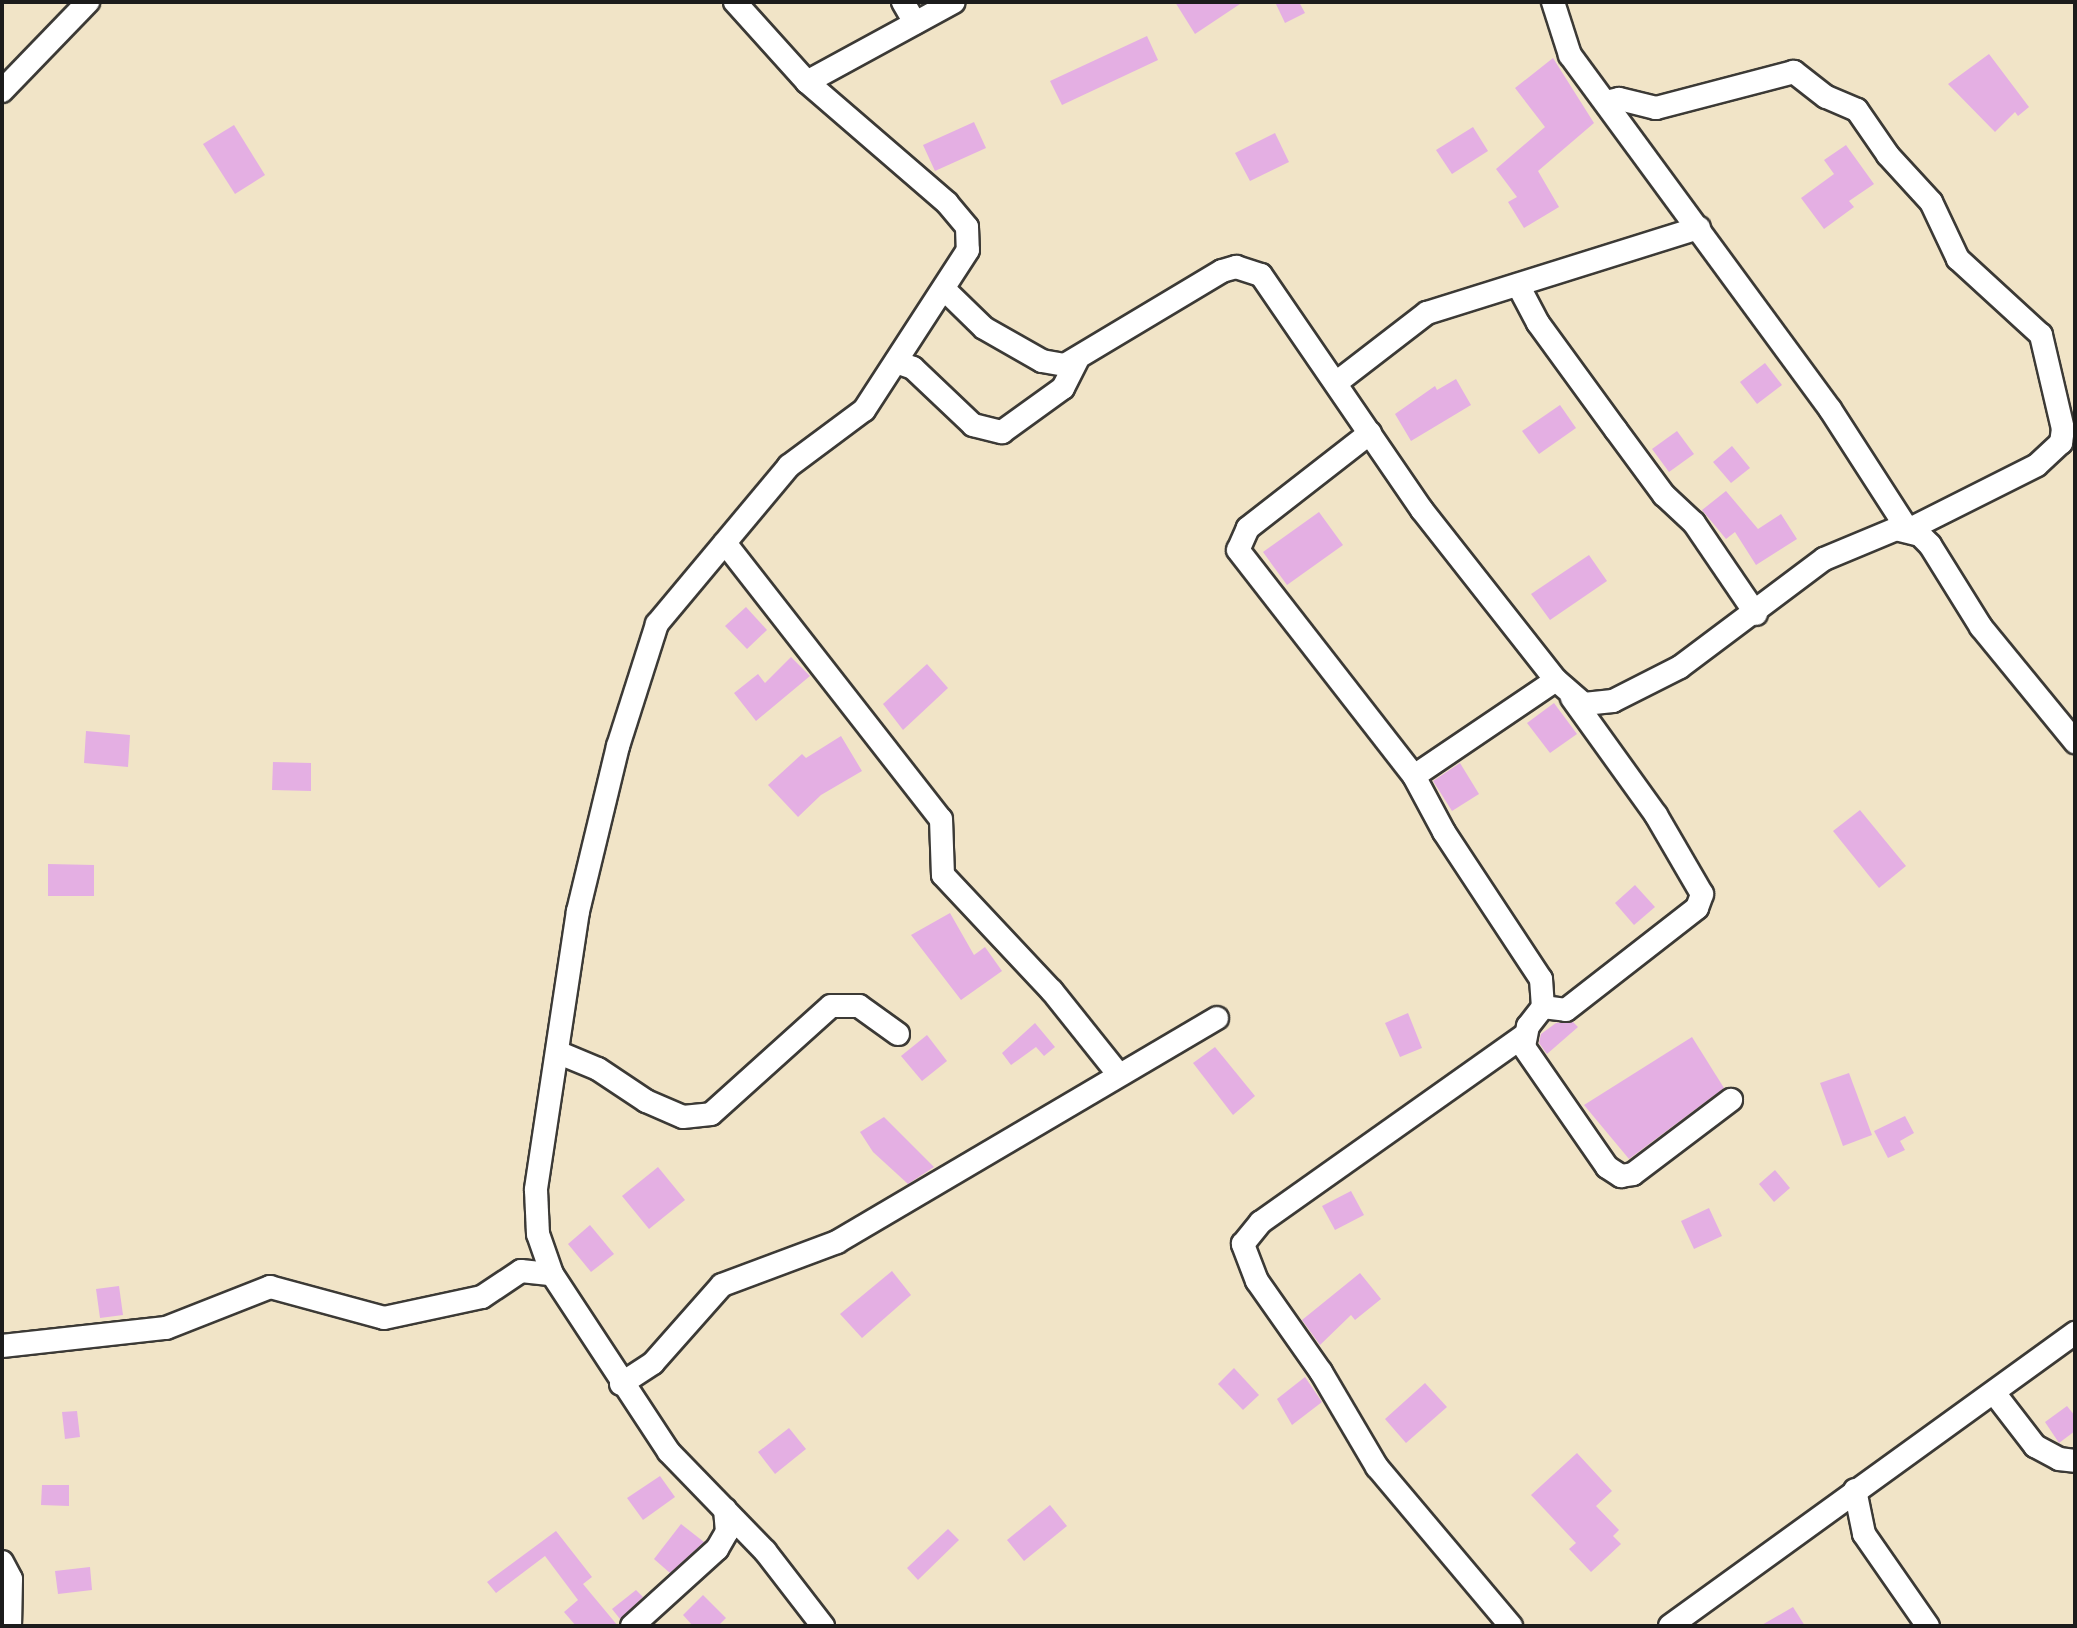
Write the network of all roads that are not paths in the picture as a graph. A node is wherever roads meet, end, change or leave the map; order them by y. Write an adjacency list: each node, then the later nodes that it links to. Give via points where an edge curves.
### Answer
1 (88, 2): 8 (street)
2 (735, 2): 7 (street)
3 (903, 2): 6 (street)
4 (954, 2): 6 (street)
5 (1553, 2): 9 (street, via 1570,55)
6 (915, 23): 7 (street)
7 (807, 82): 12 (street, via 947,203 967,227 968,250)
8 (2, 91)
9 (1606, 102): 10 (street); 17 (street, via 1619,99 1656,108 1794,72 1826,97 1857,110 1888,155 1931,202 1958,259 2041,335 2063,429 2061,443 2037,465)
10 (1699, 228): 11 (street); 17 (street, via 1830,409)
11 (1518, 285): 15 (street, via 1427,313); 19 (street, via 1538,323 1664,495 1694,523)
12 (945, 290): 13 (street, via 984,328 1042,361); 14 (street)
13 (1077, 360): 14 (street, via 1063,388 1002,432 973,425 913,368); 15 (street, via 1236,267 1261,275)
14 (896, 362): 18 (street, via 864,410 789,466)
15 (1336, 383): 16 (street)
16 (1370, 433): 20 (street, via 1422,510); 23 (street, via 1248,528 1238,550)
17 (1908, 530): 19 (street, via 1879,532 1824,559); 22 (street, via 1930,545 1981,627)
18 (725, 543): 28 (street, via 657,624 643,656 578,911); 29 (street, via 941,819 943,875 1052,991)
19 (1756, 614): 21 (street, via 1647,686 1600,704)
20 (1556, 680): 21 (street); 23 (street)
21 (1572, 698): 24 (street, via 1656,815 1702,894 1697,908 1566,1010)
22 (2075, 742)
23 (1414, 776): 24 (street, via 1444,832 1541,979)
24 (1543, 1007): 27 (street)
25 (1217, 1018): 29 (street)
26 (898, 1034): 28 (street, via 859,1006 831,1006 711,1114 683,1117)
27 (1524, 1036): 30 (street, via 1524,1047 1553,1091 1607,1167 1621,1176 1633,1174); 43 (street, via 1261,1222 1243,1244 1257,1281 1321,1372 1377,1467)
28 (557, 1052): 31 (street, via 536,1190 538,1234)
29 (1119, 1075): 34 (street, via 837,1242 722,1285 653,1363)
30 (1731, 1100)
31 (552, 1274): 33 (street, via 521,1271 482,1297 384,1318 270,1287 166,1328); 34 (street)
32 (2075, 1333): 35 (street)
33 (2, 1346)
34 (621, 1384): 38 (street, via 669,1452)
35 (1995, 1394): 36 (street, via 2035,1446); 37 (street)
36 (2075, 1461)
37 (1855, 1490): 44 (street); 45 (street, via 1864,1534)
38 (725, 1509): 41 (street, via 727,1532 717,1549); 42 (street)
39 (2, 1562): 40 (street, via 11,1579)
40 (10, 1626)
41 (632, 1626)
42 (823, 1626)
43 (1511, 1626)
44 (1670, 1626)
45 (1928, 1626)

